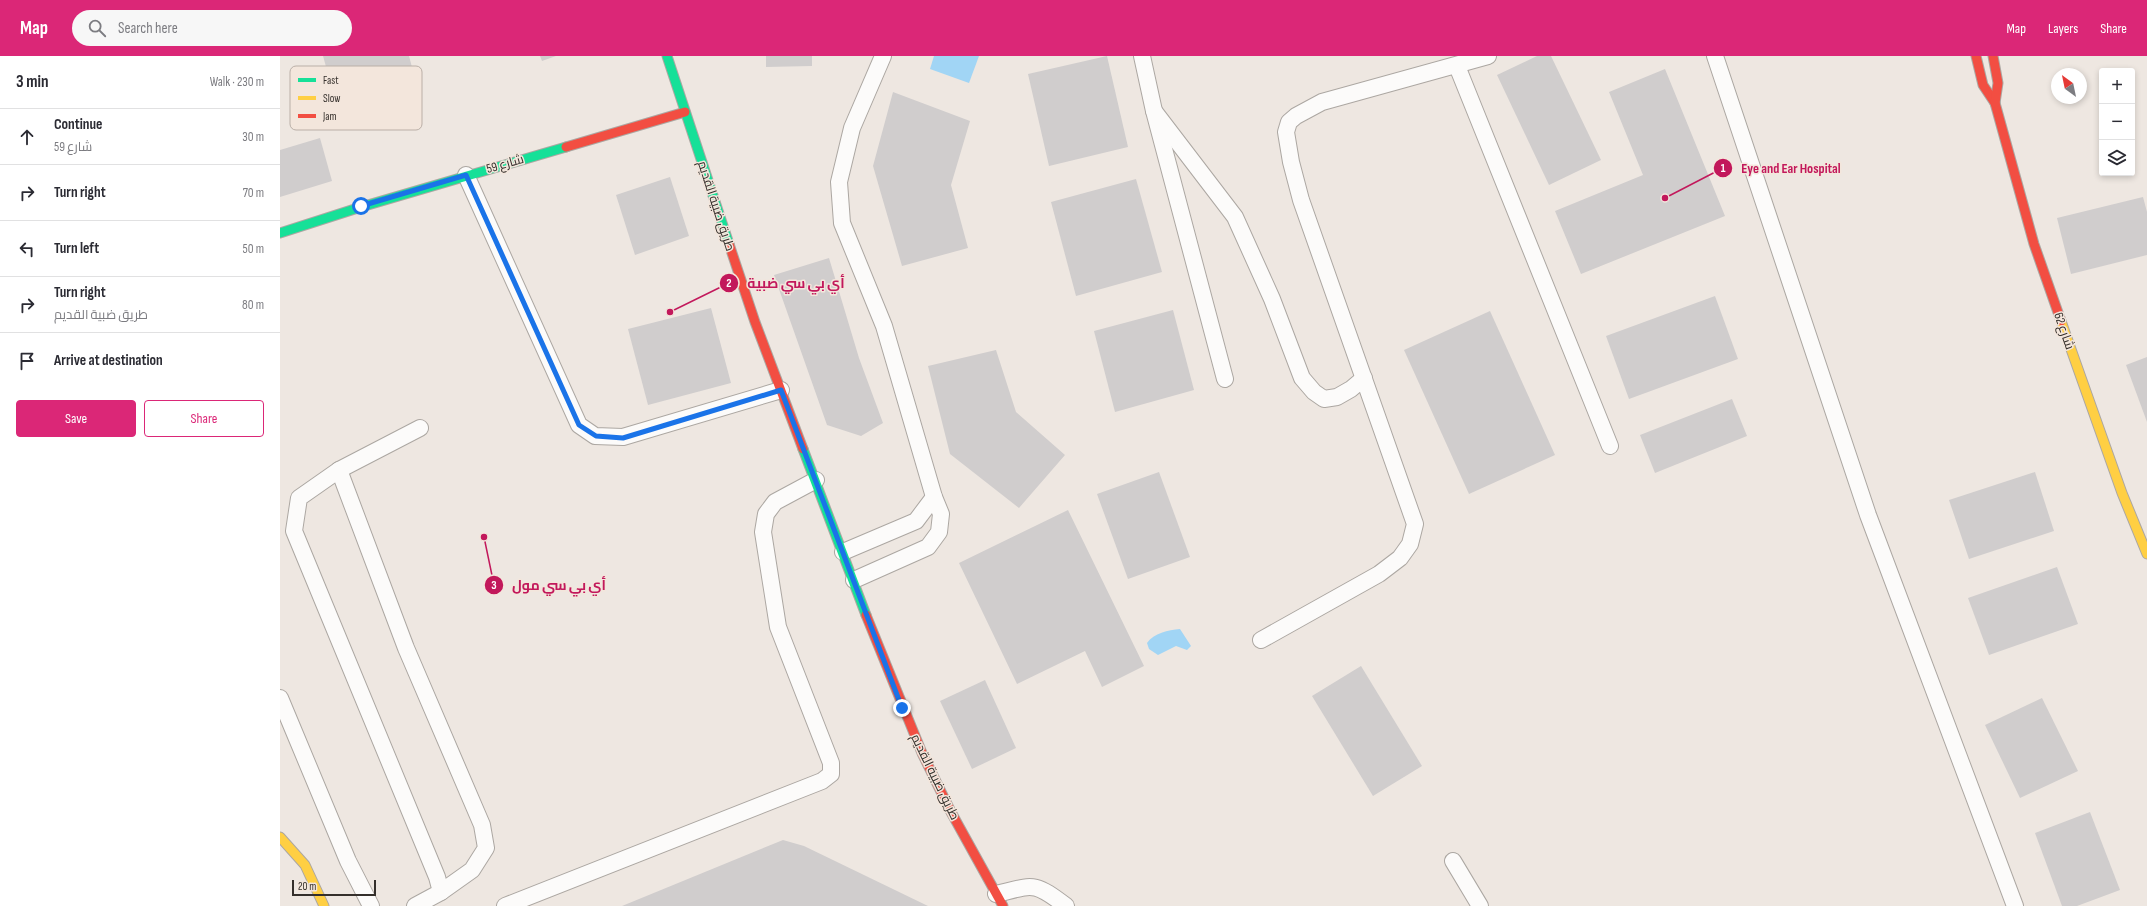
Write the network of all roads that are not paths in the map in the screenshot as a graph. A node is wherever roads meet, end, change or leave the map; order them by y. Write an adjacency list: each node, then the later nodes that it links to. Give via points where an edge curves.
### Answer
1 (667, 56): 10 (main road, طريق ضبية القديم)
2 (883, 56): 21 (lane, via 852,128 839,182 842,223 884,326)
3 (1142, 56): 11 (lane)
4 (1488, 56): 8 (lane)
5 (1715, 56): 37 (lane, via 1868,515)
6 (1976, 56): 9 (main road, شارع 62, via 1983,85)
7 (1993, 56): 9 (main road, شارع 62, via 1998,82)
8 (1457, 66): 14 (lane, via 1322,102 1296,116 1289,122 1286,132 1301,200); 18 (lane)
9 (1995, 103): 23 (main road, شارع 62, via 2034,244 2122,493)
10 (685, 112): 12 (main road, شارع 59); 16 (main road, طريق ضبية القديم, via 755,322)
11 (1154, 112): 14 (lane, via 1235,217 1272,299 1302,378 1324,399 1337,397); 15 (lane)
12 (466, 175): 13 (main road, شارع 59); 16 (lane, via 579,425 596,436 623,438)
13 (280, 233)
14 (1364, 378): 25 (lane, via 1415,524 1410,544 1400,558 1379,574)
15 (1225, 379)
16 (781, 390): 20 (main road, طريق ضبية القديم)
17 (420, 428): 19 (lane)
18 (1610, 446)
19 (339, 470): 29 (lane, via 406,648 482,825 486,848 472,870); 29 (lane, via 299,498 294,531)
20 (816, 480): 22 (main road, طريق ضبية القديم); 34 (lane, via 775,502 766,514 763,532 778,627 831,763 831,774 822,781)
21 (934, 498): 22 (lane, via 916,521); 24 (lane, via 941,514 939,532 928,547)
22 (843, 552): 24 (main road, طريق ضبية القديم)
23 (2147, 554)
24 (854, 580): 30 (main road, طريق ضبية القديم, via 884,662 922,753)
25 (1261, 640)
26 (280, 698): 32 (lane, via 348,861)
27 (280, 837): 31 (main road, via 305,865)
28 (1453, 862): 36 (lane)
29 (441, 892): 33 (lane)
30 (999, 900): 35 (lane, via 1030,886 1040,888)
31 (324, 906)
32 (371, 906)
33 (415, 906)
34 (505, 906)
35 (1066, 906)
36 (1480, 906)
37 (2015, 906)

